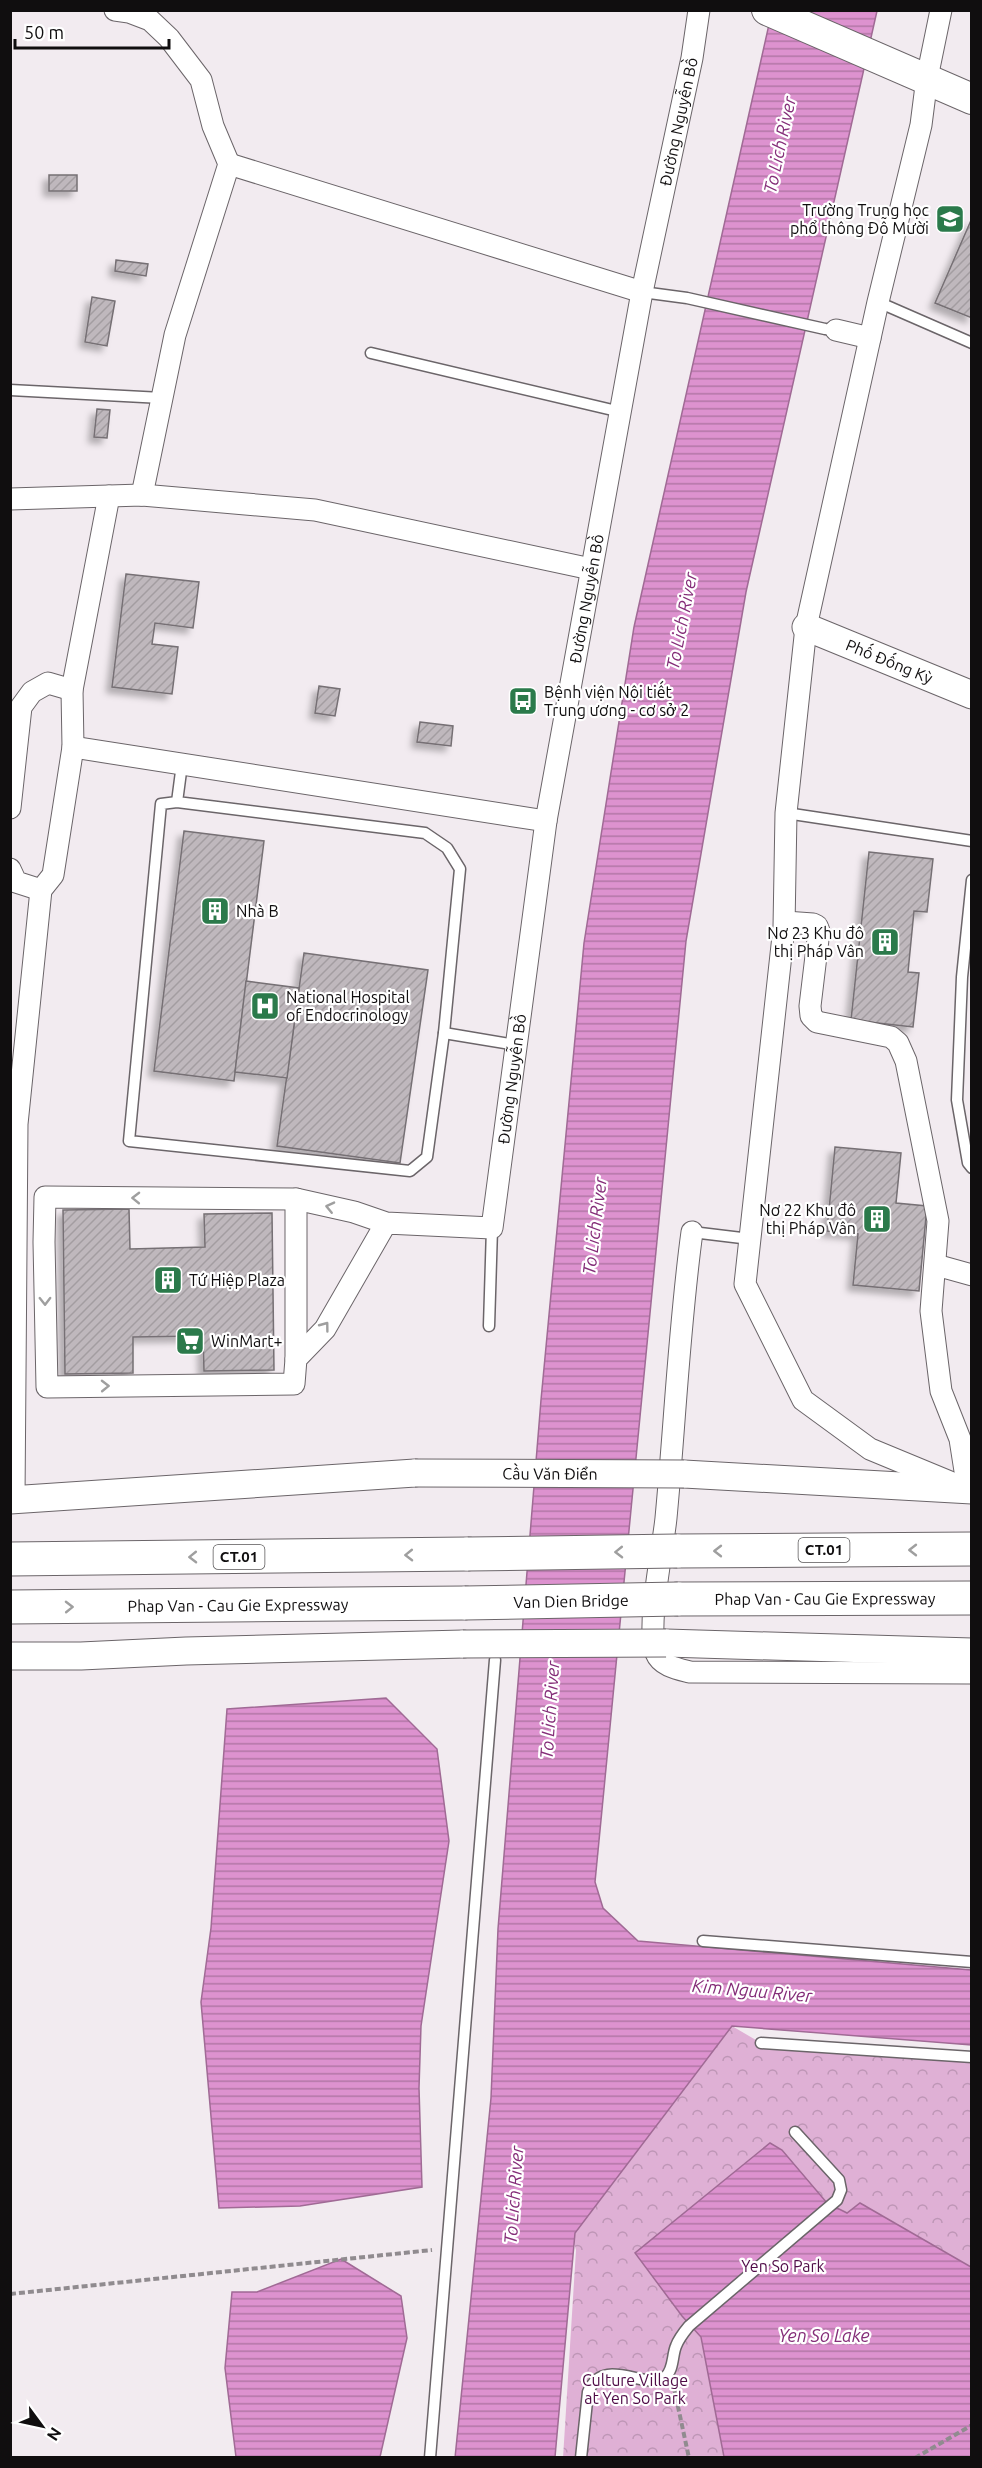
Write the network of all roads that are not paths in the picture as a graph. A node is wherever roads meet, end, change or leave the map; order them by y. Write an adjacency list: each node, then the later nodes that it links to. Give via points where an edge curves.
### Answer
1 (115, 10): 7 (street, via 150,20 201,80 213,126)
2 (699, 10): 8 (street, Đường Nguyễn Bồ)
3 (766, 10): 5 (main road)
4 (941, 10): 5 (street)
5 (927, 78): 6 (main road); 9 (street, via 921,125)
6 (972, 99)
7 (229, 164): 8 (street); 15 (street, via 175,335)
8 (642, 292): 10 (lane); 16 (street, Đường Nguyễn Bồ)
9 (878, 302): 11 (street); 12 (lane)
10 (830, 329): 11 (street)
11 (870, 338): 21 (street)
12 (972, 343)
13 (371, 353): 16 (lane)
14 (10, 390): 15 (lane)
15 (162, 398): 17 (street)
16 (621, 412): 20 (street, Đường Nguyễn Bồ)
17 (142, 495): 18 (street); 20 (street, via 315,510)
18 (109, 496): 19 (street); 22 (street)
19 (10, 499)
20 (591, 569): 29 (street, Đường Nguyễn Bồ)
21 (806, 627): 23 (street, Phố Đống Kỳ); 28 (street)
22 (72, 690): 24 (street); 27 (street, via 48,683 32,692 21,707)
23 (972, 695)
24 (73, 747): 25 (street); 33 (street, via 53,875)
25 (182, 764): 26 (lane); 29 (street)
26 (177, 802): 35 (lane, via 425,833 447,848 460,869); 35 (lane, via 161,804 129,1141 410,1171 427,1157)
27 (10, 808)
28 (786, 813): 30 (lane); 34 (street)
29 (546, 821): 36 (street, Đường Nguyễn Bồ)
30 (972, 841)
31 (10, 869): 33 (street, via 16,882)
32 (972, 880): 38 (lane, via 962,977 957,1100)
33 (41, 890): 37 (street)
34 (784, 922): 43 (street); 44 (street, via 813,924 819,931 811,1016 817,1022 879,1034 898,1042 906,1061 938,1221)
35 (444, 1033): 36 (lane)
36 (516, 1045): 41 (street, Đường Nguyễn Bồ)
37 (14, 1124): 50 (street)
38 (972, 1168)
39 (296, 1199): 40 (street, one-way to 39); 47 (street); 47 (street, one-way to 47, via 45,1197 44,1242 47,1387 294,1384)
40 (386, 1223): 41 (street); 47 (street, one-way to 40, via 325,1329)
41 (492, 1228): 46 (lane)
42 (692, 1232): 43 (lane); 60 (street, via 652,1632 656,1655 670,1667 690,1672)
43 (750, 1239): 49 (street, via 745,1284 803,1400 870,1449)
44 (936, 1265): 45 (street); 48 (street, via 931,1311 941,1390)
45 (972, 1275)
46 (489, 1326)
47 (296, 1359)
48 (967, 1450): 49 (street)
49 (970, 1490): 50 (street, Cầu Văn Điển, bridge, via 684,1474 415,1473)
50 (12, 1500)
51 (972, 1549): 52 (highway, CT.01, one-way to 52, bridge)
52 (10, 1559)
53 (972, 1598): 54 (highway, Phap Van - Cau Gie Expressway)
54 (678, 1599): 55 (highway, Van Dien Bridge, bridge)
55 (465, 1604): 56 (highway, Phap Van - Cau Gie Expressway, one-way to 55)
56 (10, 1607)
57 (972, 1652): 58 (street, bridge, via 666,1643 463,1644)
58 (10, 1656)
59 (495, 1660): 66 (lane)
60 (972, 1672)
61 (703, 1941): 62 (lane)
62 (972, 1962)
63 (761, 2043): 64 (lane)
64 (972, 2057)
65 (795, 2132): 67 (lane, via 840,2180 837,2200 689,2326 675,2348 671,2369 665,2377 658,2380 612,2375 591,2383)
66 (430, 2457)
67 (581, 2457)

